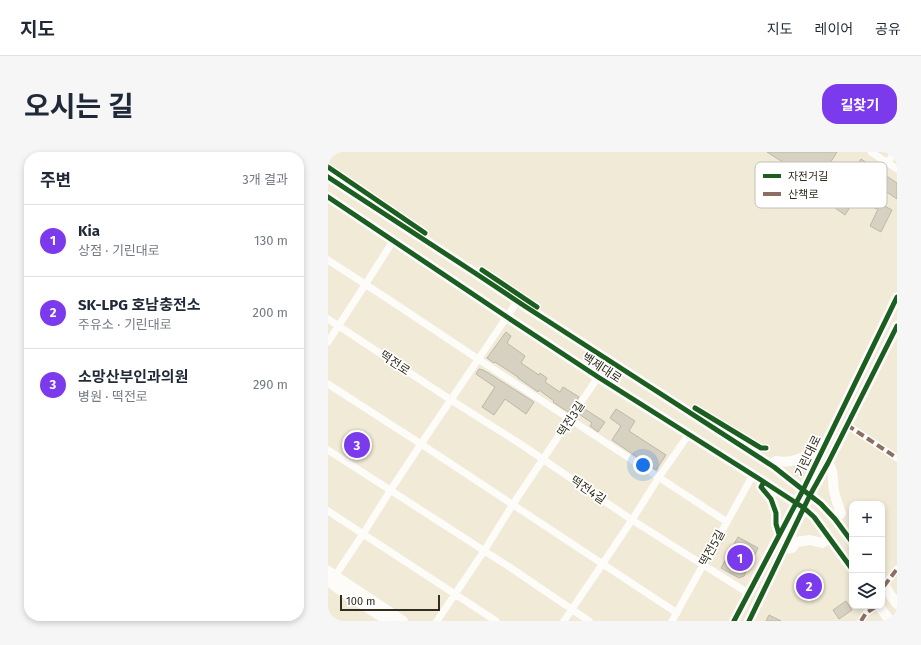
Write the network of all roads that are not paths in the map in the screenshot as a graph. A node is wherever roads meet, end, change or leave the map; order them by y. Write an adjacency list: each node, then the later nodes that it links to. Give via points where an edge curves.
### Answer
1 (871, 152): 3 (street)
2 (894, 152): 4 (street)
3 (886, 162)
4 (888, 163): 5 (street)
5 (897, 169)
6 (328, 177): 7 (street, 백제대로)
7 (340, 185): 8 (street); 12 (street, 백제대로)
8 (330, 198): 9 (street, 백제대로)
9 (393, 241): 11 (street); 14 (street, 백제대로)
10 (330, 261): 11 (street)
11 (365, 285): 18 (street); 21 (street)
12 (493, 286): 14 (street); 15 (street, 백제대로)
13 (897, 297): 29 (street, 기린대로)
14 (483, 301): 16 (street, 백제대로)
15 (517, 302): 16 (street); 34 (street, 백제대로)
16 (507, 317): 21 (street); 22 (street, 백제대로)
17 (328, 319): 18 (street, 떡전로)
18 (339, 326): 20 (street); 24 (street, 떡전로)
19 (897, 326): 26 (street, 기린대로)
20 (328, 342)
21 (478, 359): 24 (street); 25 (street)
22 (598, 377): 25 (street, 떡전3길); 27 (street, 백제대로)
23 (328, 384): 28 (street)
24 (451, 400): 28 (street); 32 (street, 떡전로)
25 (570, 420): 32 (street, 떡전3길); 36 (street)
26 (847, 425): 31 (street); 33 (street, 기린대로)
27 (689, 434): 35 (street, 백제대로); 36 (street)
28 (421, 444): 38 (street); 40 (street)
29 (823, 449): 34 (street, via 817,447 802,458 776,461); 39 (street, 기린대로)
30 (328, 450): 38 (street)
31 (897, 458)
32 (544, 460): 40 (street, 떡전3길); 44 (street, 떡전4길)
33 (828, 463): 39 (street, 기린대로); 43 (street, via 832,470 834,490 841,513)
34 (771, 465): 39 (street, 백제대로)
35 (753, 475): 37 (street, 백제대로); 45 (street, 떡전5길)
36 (659, 477): 44 (street); 45 (street)
37 (764, 482): 41 (street, 백제대로); 47 (street, via 761,487 771,499)
38 (390, 491): 46 (street); 51 (street)
39 (806, 492): 41 (street, 기린대로); 43 (street, 백제대로)
40 (513, 504): 51 (street, 떡전3길); 52 (street)
41 (800, 505): 47 (street, 기린대로); 48 (street, 백제대로, via 814,517); 50 (street, 기린대로)
42 (328, 511): 46 (street)
43 (835, 519): 49 (street, 백제대로)
44 (632, 520): 52 (street); 53 (street, 떡전4길)
45 (727, 522): 53 (street, 떡전5길)
46 (363, 534): 56 (street); 60 (street)
47 (780, 534): 59 (street, 기린대로)
48 (829, 538): 50 (street, via 822,543 810,540 796,542 792,548); 54 (street, 백제대로)
49 (849, 538)
50 (784, 549): 74 (street, 기린대로)
51 (484, 551): 60 (street, 떡전3길); 62 (street)
52 (603, 564): 62 (street); 65 (street)
53 (703, 565): 59 (street, 떡전4길); 65 (street, 떡전5길)
54 (849, 565)
55 (897, 569): 57 (street)
56 (330, 579): 66 (street, via 354,599); 67 (street)
57 (885, 582)
58 (885, 587): 61 (street)
59 (748, 593): 73 (street, 기린대로)
60 (455, 594): 68 (street, 떡전3길); 69 (street)
61 (897, 604)
62 (571, 609): 70 (street); 71 (street)
63 (872, 609): 75 (street, via 866,612)
64 (880, 609): 76 (street)
65 (677, 613): 72 (street, 떡전5길)
66 (388, 621)
67 (403, 621)
68 (436, 621)
69 (496, 621)
70 (564, 621)
71 (589, 621)
72 (672, 621)
73 (734, 621)
74 (749, 621)
75 (861, 621)
76 (890, 621)

